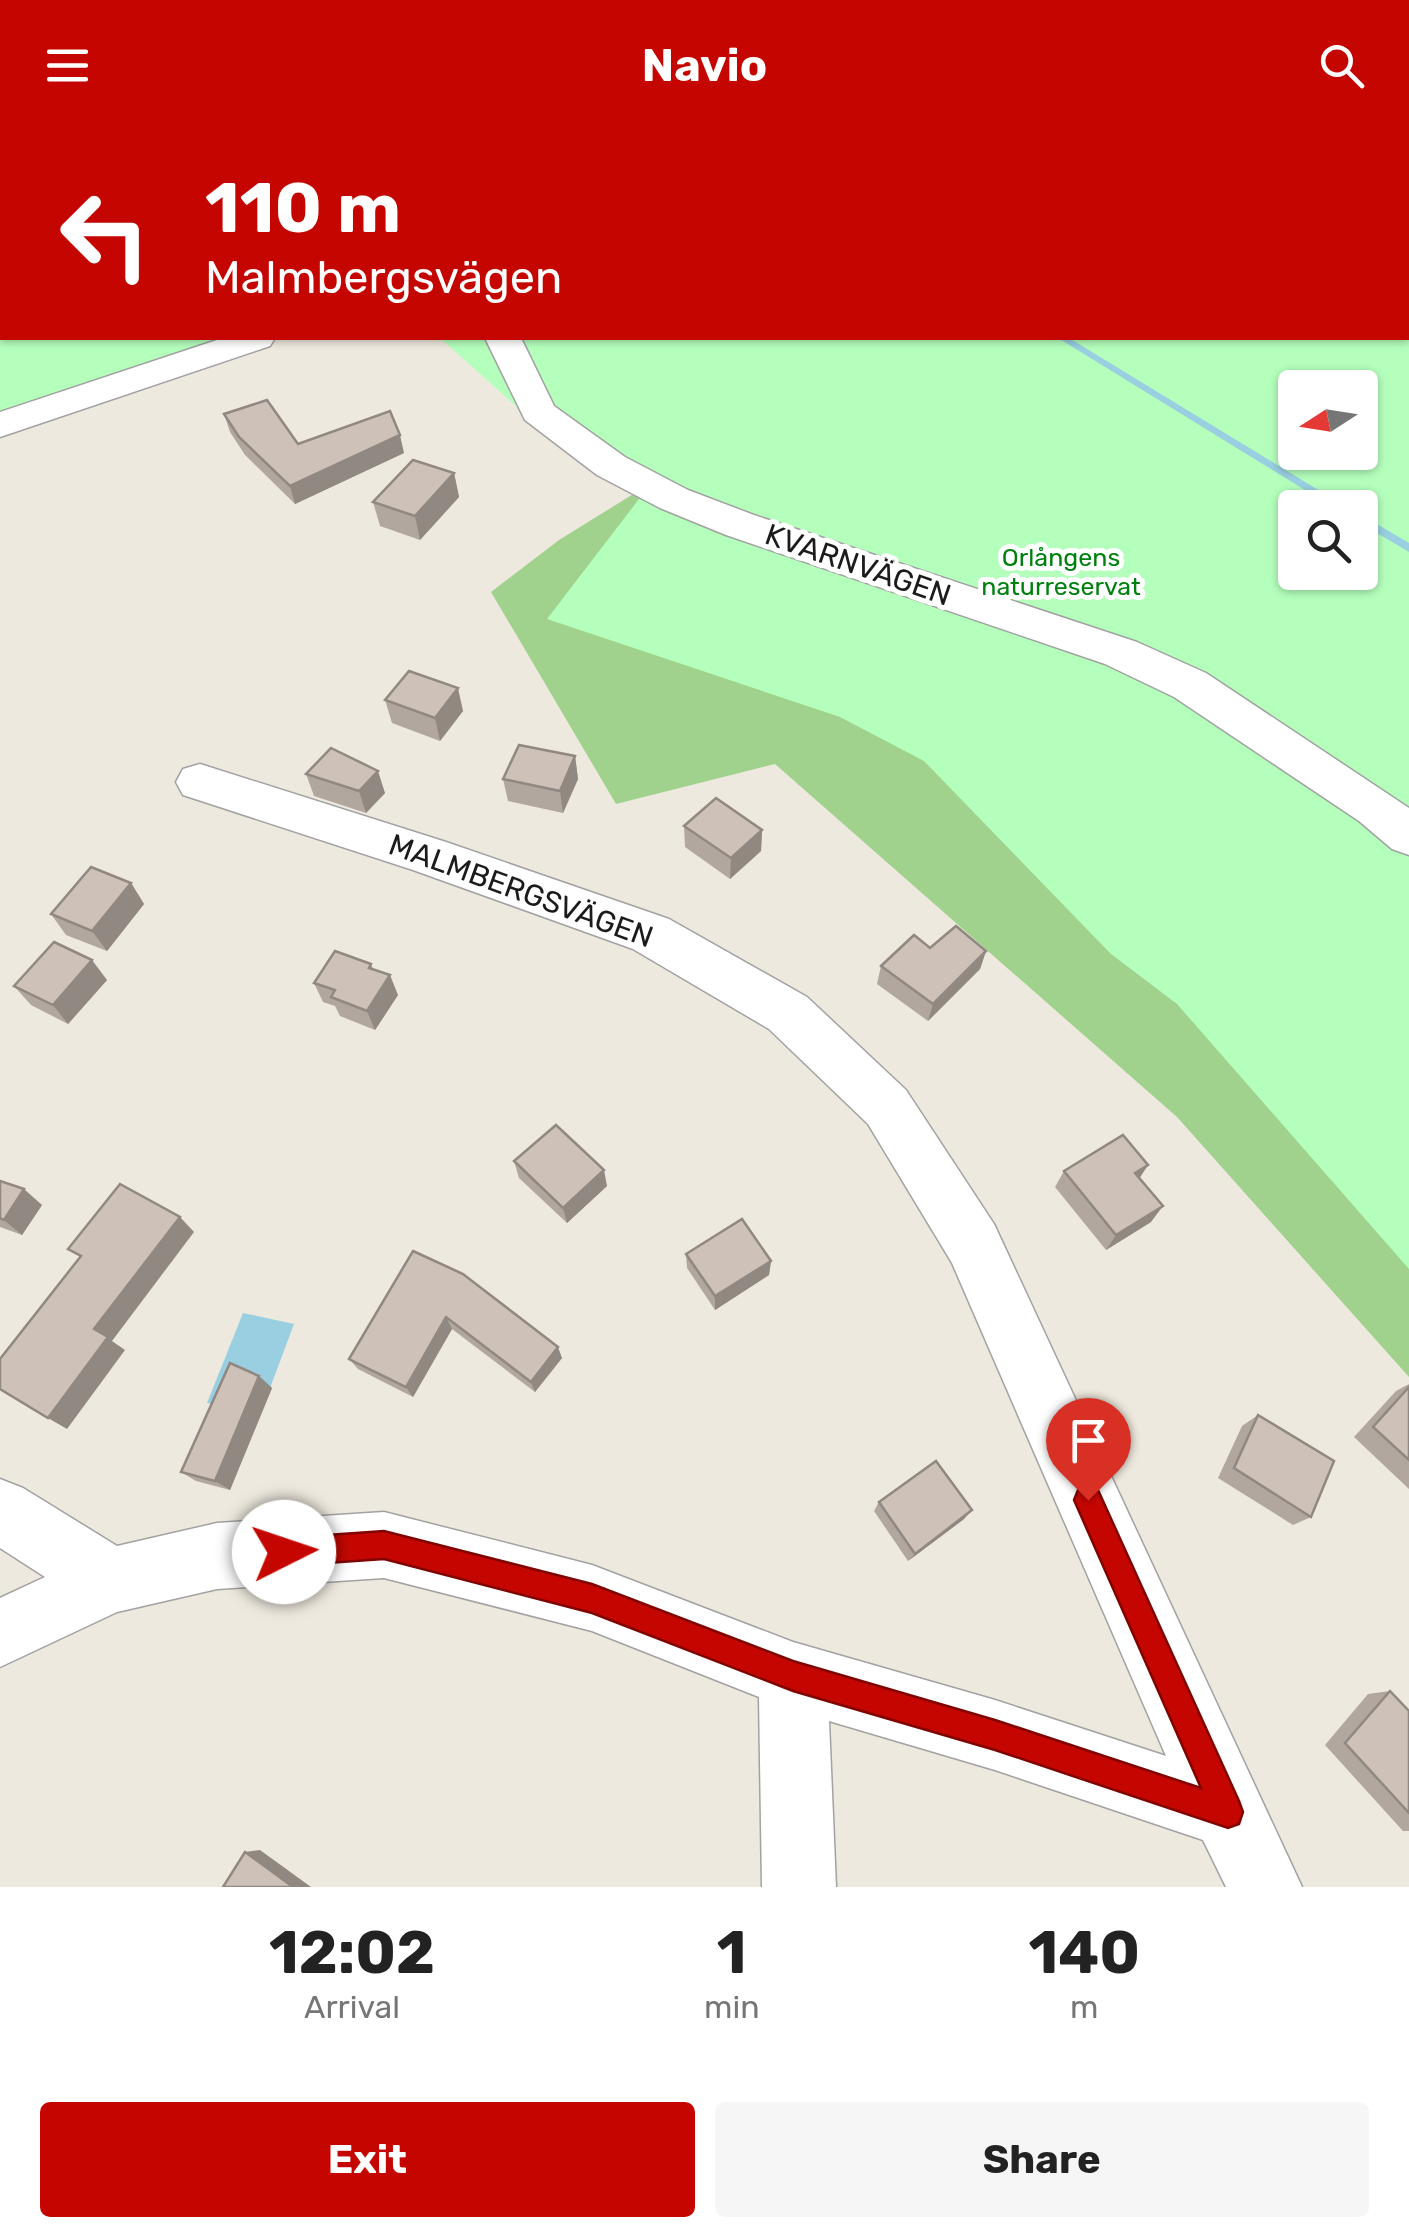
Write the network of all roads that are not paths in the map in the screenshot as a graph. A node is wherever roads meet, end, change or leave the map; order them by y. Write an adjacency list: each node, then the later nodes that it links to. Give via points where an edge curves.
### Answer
1 (251, 340): 3 (street)
2 (503, 340): 5 (street, KVARNVÄGEN, via 538,412 610,466 740,525 1121,654 1190,686)
3 (0, 425)
4 (200, 782): 10 (street, MALMBERGSVÄGEN, via 651,934 788,1013 887,1106 973,1244)
5 (1409, 836)
6 (0, 1512): 7 (street)
7 (111, 1580): 8 (street); 9 (street, via 217,1556 384,1545 592,1598)
8 (0, 1633)
9 (793, 1676): 10 (street); 11 (street)
10 (1228, 1812): 12 (street, MALMBERGSVÄGEN)
11 (800, 1887)
12 (1266, 1887)

